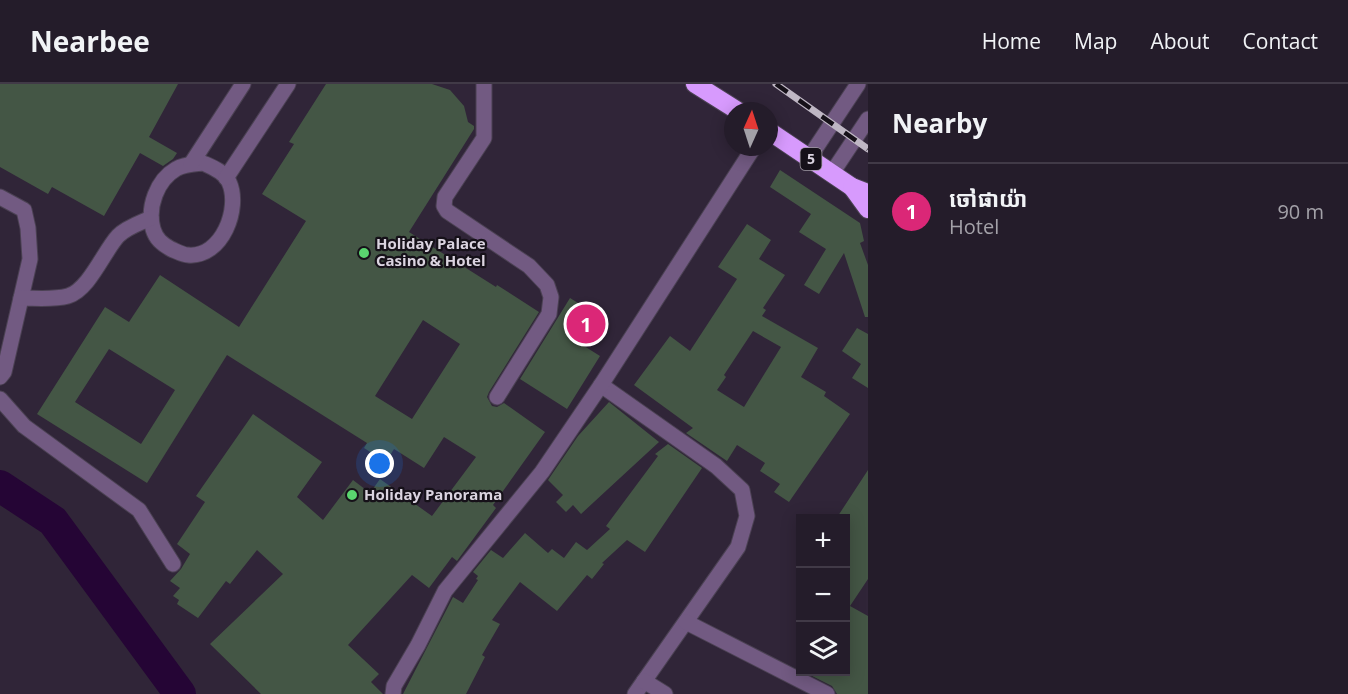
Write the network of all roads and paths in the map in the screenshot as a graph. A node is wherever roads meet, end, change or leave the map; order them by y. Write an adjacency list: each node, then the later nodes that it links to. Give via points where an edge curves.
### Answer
1 (243, 84): 11 (street)
2 (288, 84): 13 (street)
3 (484, 84): 21 (street, via 484,138 445,197 444,206 529,266 547,285 551,297 549,314)
4 (695, 84): 6 (highway)
5 (858, 84): 10 (street)
6 (724, 102)
7 (868, 119): 12 (street)
8 (778, 137): 10 (highway, 5)
9 (748, 156): 20 (street)
10 (809, 158): 12 (highway, 5)
11 (190, 164): 13 (street, via 203,163); 17 (street, via 162,180)
12 (832, 173): 14 (highway, 5)
13 (226, 178): 17 (street, via 233,208 229,223 217,242 201,253 188,255 160,243)
14 (860, 190): 16 (highway, 5)
15 (0, 197): 18 (street, via 24,210 28,228 30,259)
16 (868, 209)
17 (151, 218): 18 (street, via 119,234 89,279 70,296)
18 (21, 298): 19 (street)
19 (0, 377)
20 (602, 385): 24 (street, via 716,466 742,490 747,516 738,547); 26 (street, via 542,472 445,591)
21 (497, 397)
22 (0, 399): 23 (street, via 24,426 139,510)
23 (173, 564)
24 (686, 622): 25 (street); 29 (street)
25 (644, 681): 27 (street); 28 (street)
26 (393, 694)
27 (634, 694)
28 (664, 694)
29 (827, 694)

